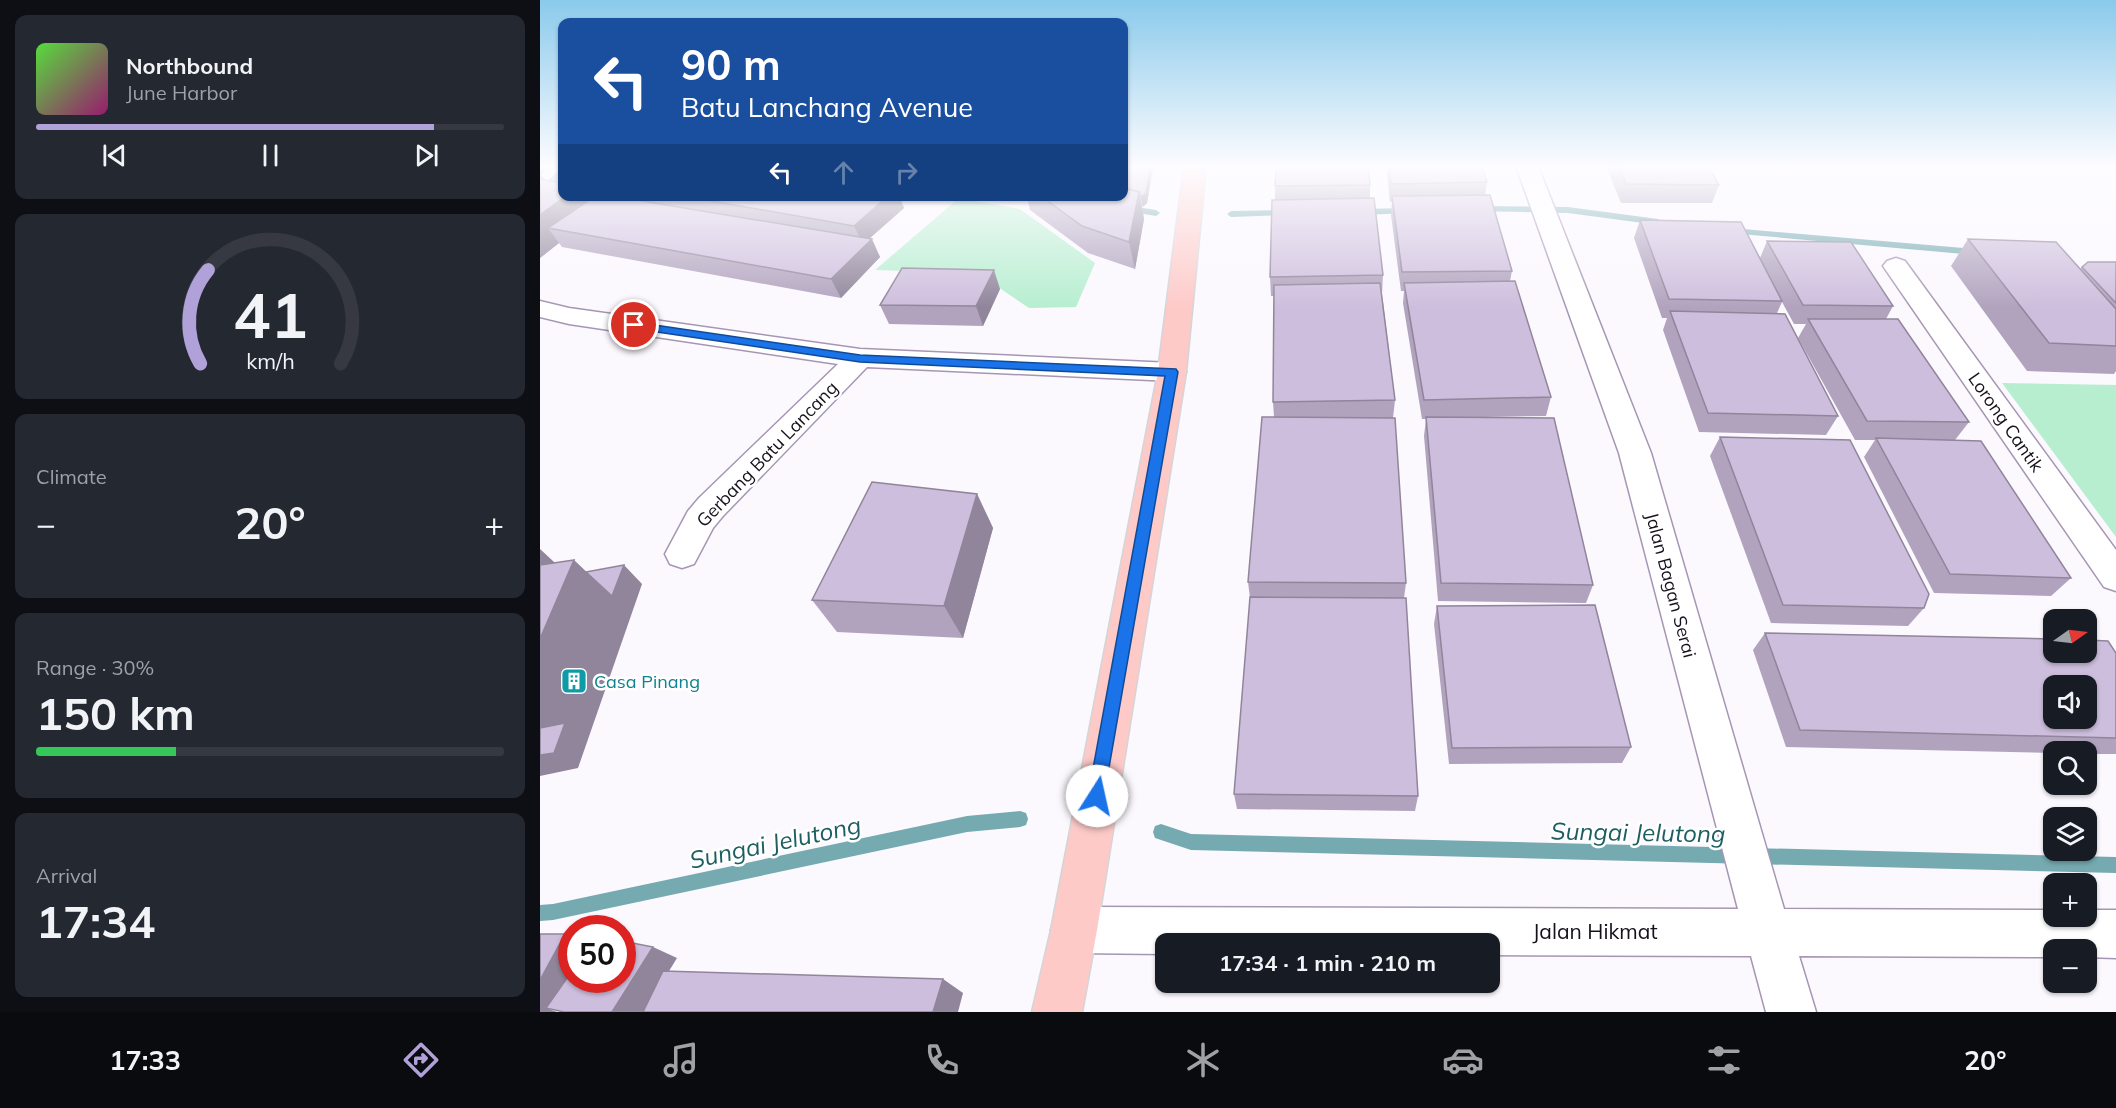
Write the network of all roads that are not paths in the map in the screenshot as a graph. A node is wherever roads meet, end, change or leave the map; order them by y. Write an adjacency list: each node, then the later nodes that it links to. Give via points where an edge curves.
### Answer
1 (1190, 213): 8 (main road)
2 (1544, 213): 11 (street, Jalan Bagan Serai, via 1635,453)
3 (1896, 266): 10 (street, Lorong Cantik)
4 (540, 309): 5 (street)
5 (569, 316): 6 (street); 7 (street)
6 (540, 326)
7 (860, 358): 8 (street); 9 (street, Gerbang Batu Lancang, via 700,519)
8 (1172, 372): 12 (main road)
9 (682, 554)
10 (2116, 577)
11 (1765, 922): 12 (street, Jalan Hikmat); 13 (street, Jalan Hikmat); 15 (street, Jalan Bagan Serai)
12 (1074, 930): 14 (main road)
13 (2116, 934)
14 (1057, 1012)
15 (1791, 1012)

